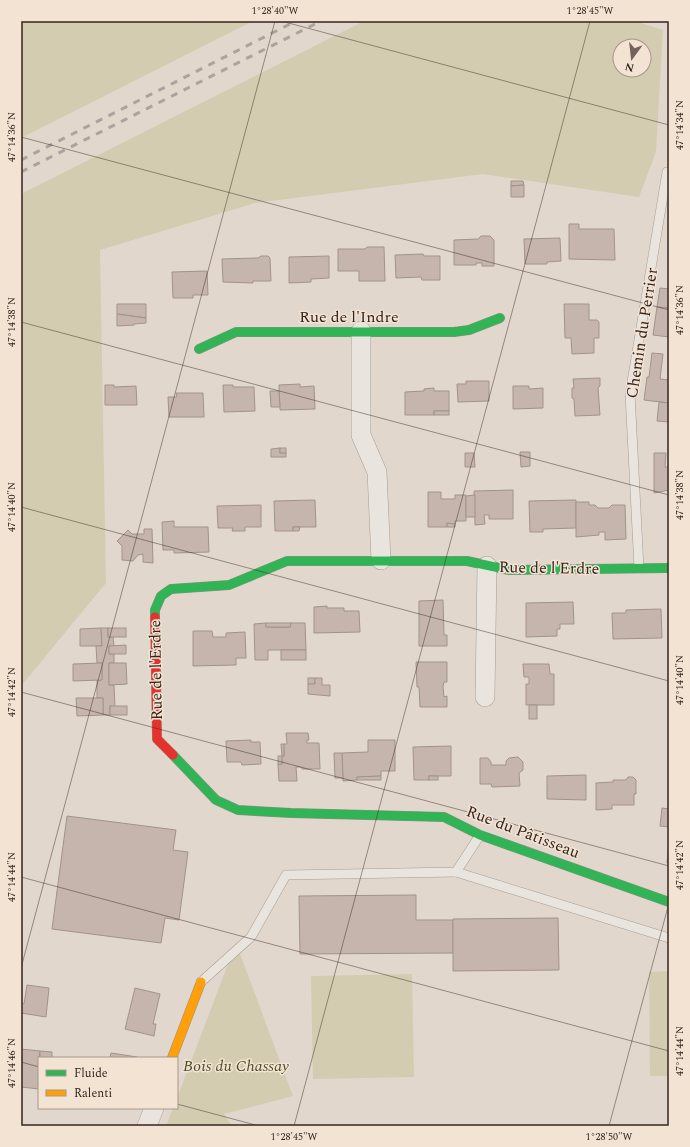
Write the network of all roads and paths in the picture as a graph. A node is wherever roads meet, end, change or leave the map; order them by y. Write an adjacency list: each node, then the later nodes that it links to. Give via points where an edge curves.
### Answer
1 (669, 172): 7 (lane, Chemin du Perrier, via 630,394)
2 (500, 318): 3 (street, Rue de l'Indre, via 469,330 454,332)
3 (361, 331): 4 (street, Rue de l'Indre, via 236,332); 5 (street, via 361,435 377,472)
4 (199, 349)
5 (381, 560): 6 (street, Rue de l'Erdre, via 466,561); 10 (street, Rue de l'Erdre, via 287,561 229,585 171,589 161,596 155,610 157,739 216,800 238,810)
6 (487, 566): 7 (street, Rue de l'Erdre, via 509,570); 9 (street)
7 (639, 568): 8 (street, Rue de l'Erdre)
8 (669, 568)
9 (485, 697)
10 (291, 813): 11 (street, Rue du Pâtisseau, via 444,817)
11 (480, 835): 12 (lane); 13 (street, Rue du Pâtisseau)
12 (456, 872): 14 (lane); 15 (lane, via 286,875 251,937)
13 (669, 902)
14 (669, 938)
15 (201, 982): 16 (street)
16 (172, 1057)
17 (154, 1109): 18 (street)
18 (147, 1126)

